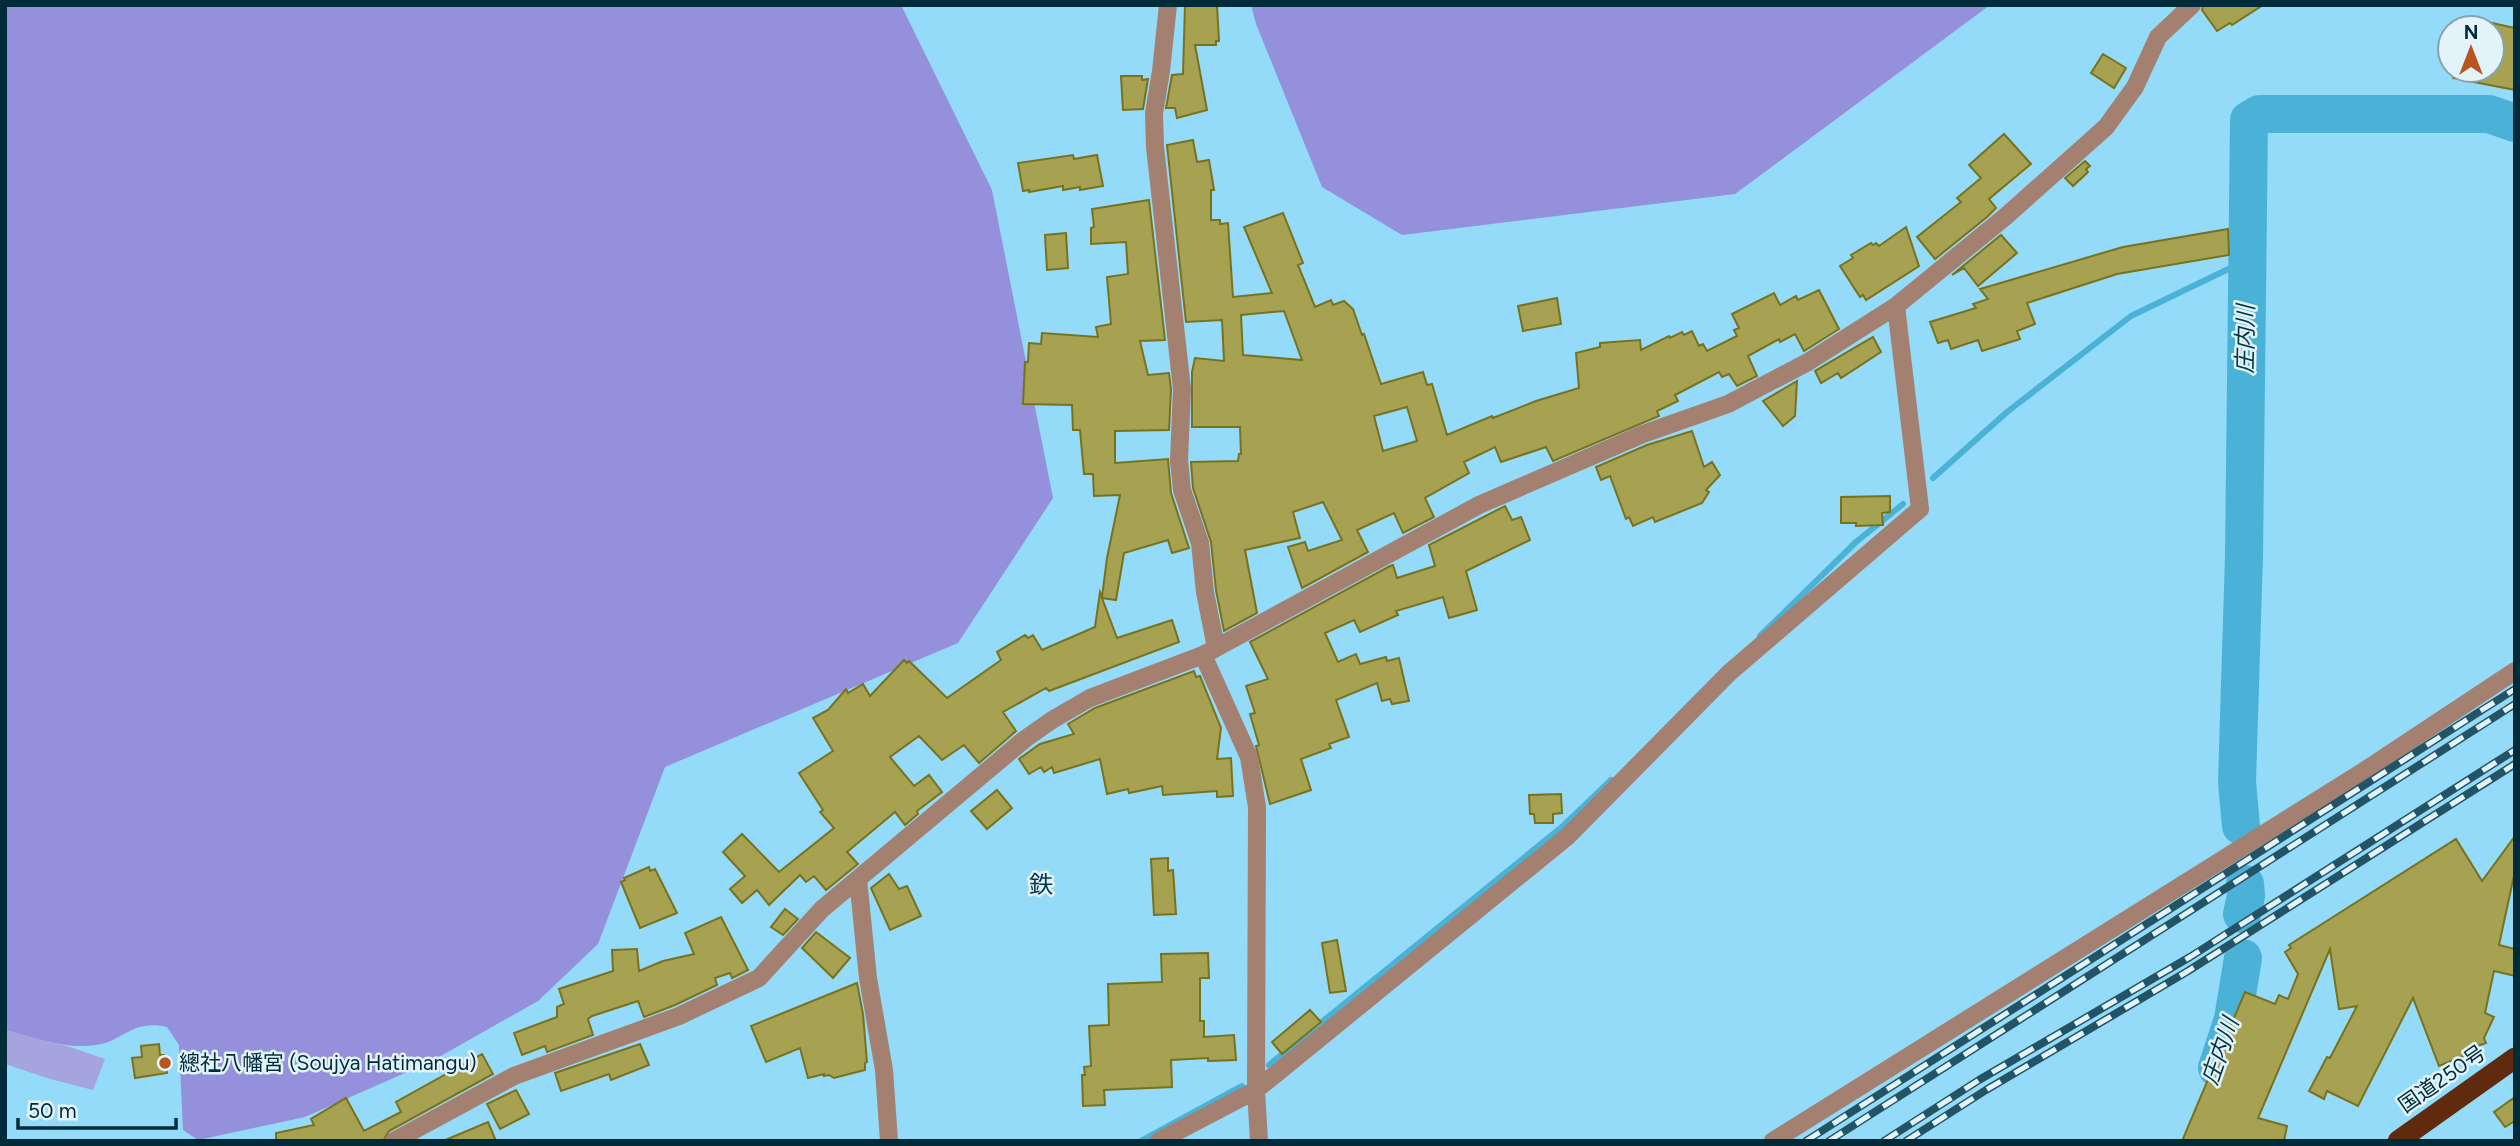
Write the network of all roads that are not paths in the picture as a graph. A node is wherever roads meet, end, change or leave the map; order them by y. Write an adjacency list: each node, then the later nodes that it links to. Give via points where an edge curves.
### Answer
1 (1168, 5): 4 (street, via 1154,113 1155,147 1182,389 1182,490 1200,543)
2 (2192, 5): 3 (street, via 2158,37 2135,87 2106,127 2005,218)
3 (1896, 306): 4 (street, via 1808,362 1728,404 1643,434 1479,505); 8 (street, via 1920,509 1729,673 1568,836)
4 (1210, 651): 6 (street, via 1090,698 1052,720); 8 (street, via 1249,757 1257,807)
5 (2515, 671): 13 (street)
6 (859, 879): 9 (street, via 822,909 760,978 679,1016 514,1076); 10 (street)
7 (2515, 1058): 14 (highway, 国道250号)
8 (1256, 1090): 11 (street); 12 (street)
9 (394, 1141)
10 (889, 1141)
11 (1159, 1141)
12 (1259, 1141)
13 (1773, 1141)
14 (2398, 1141)

